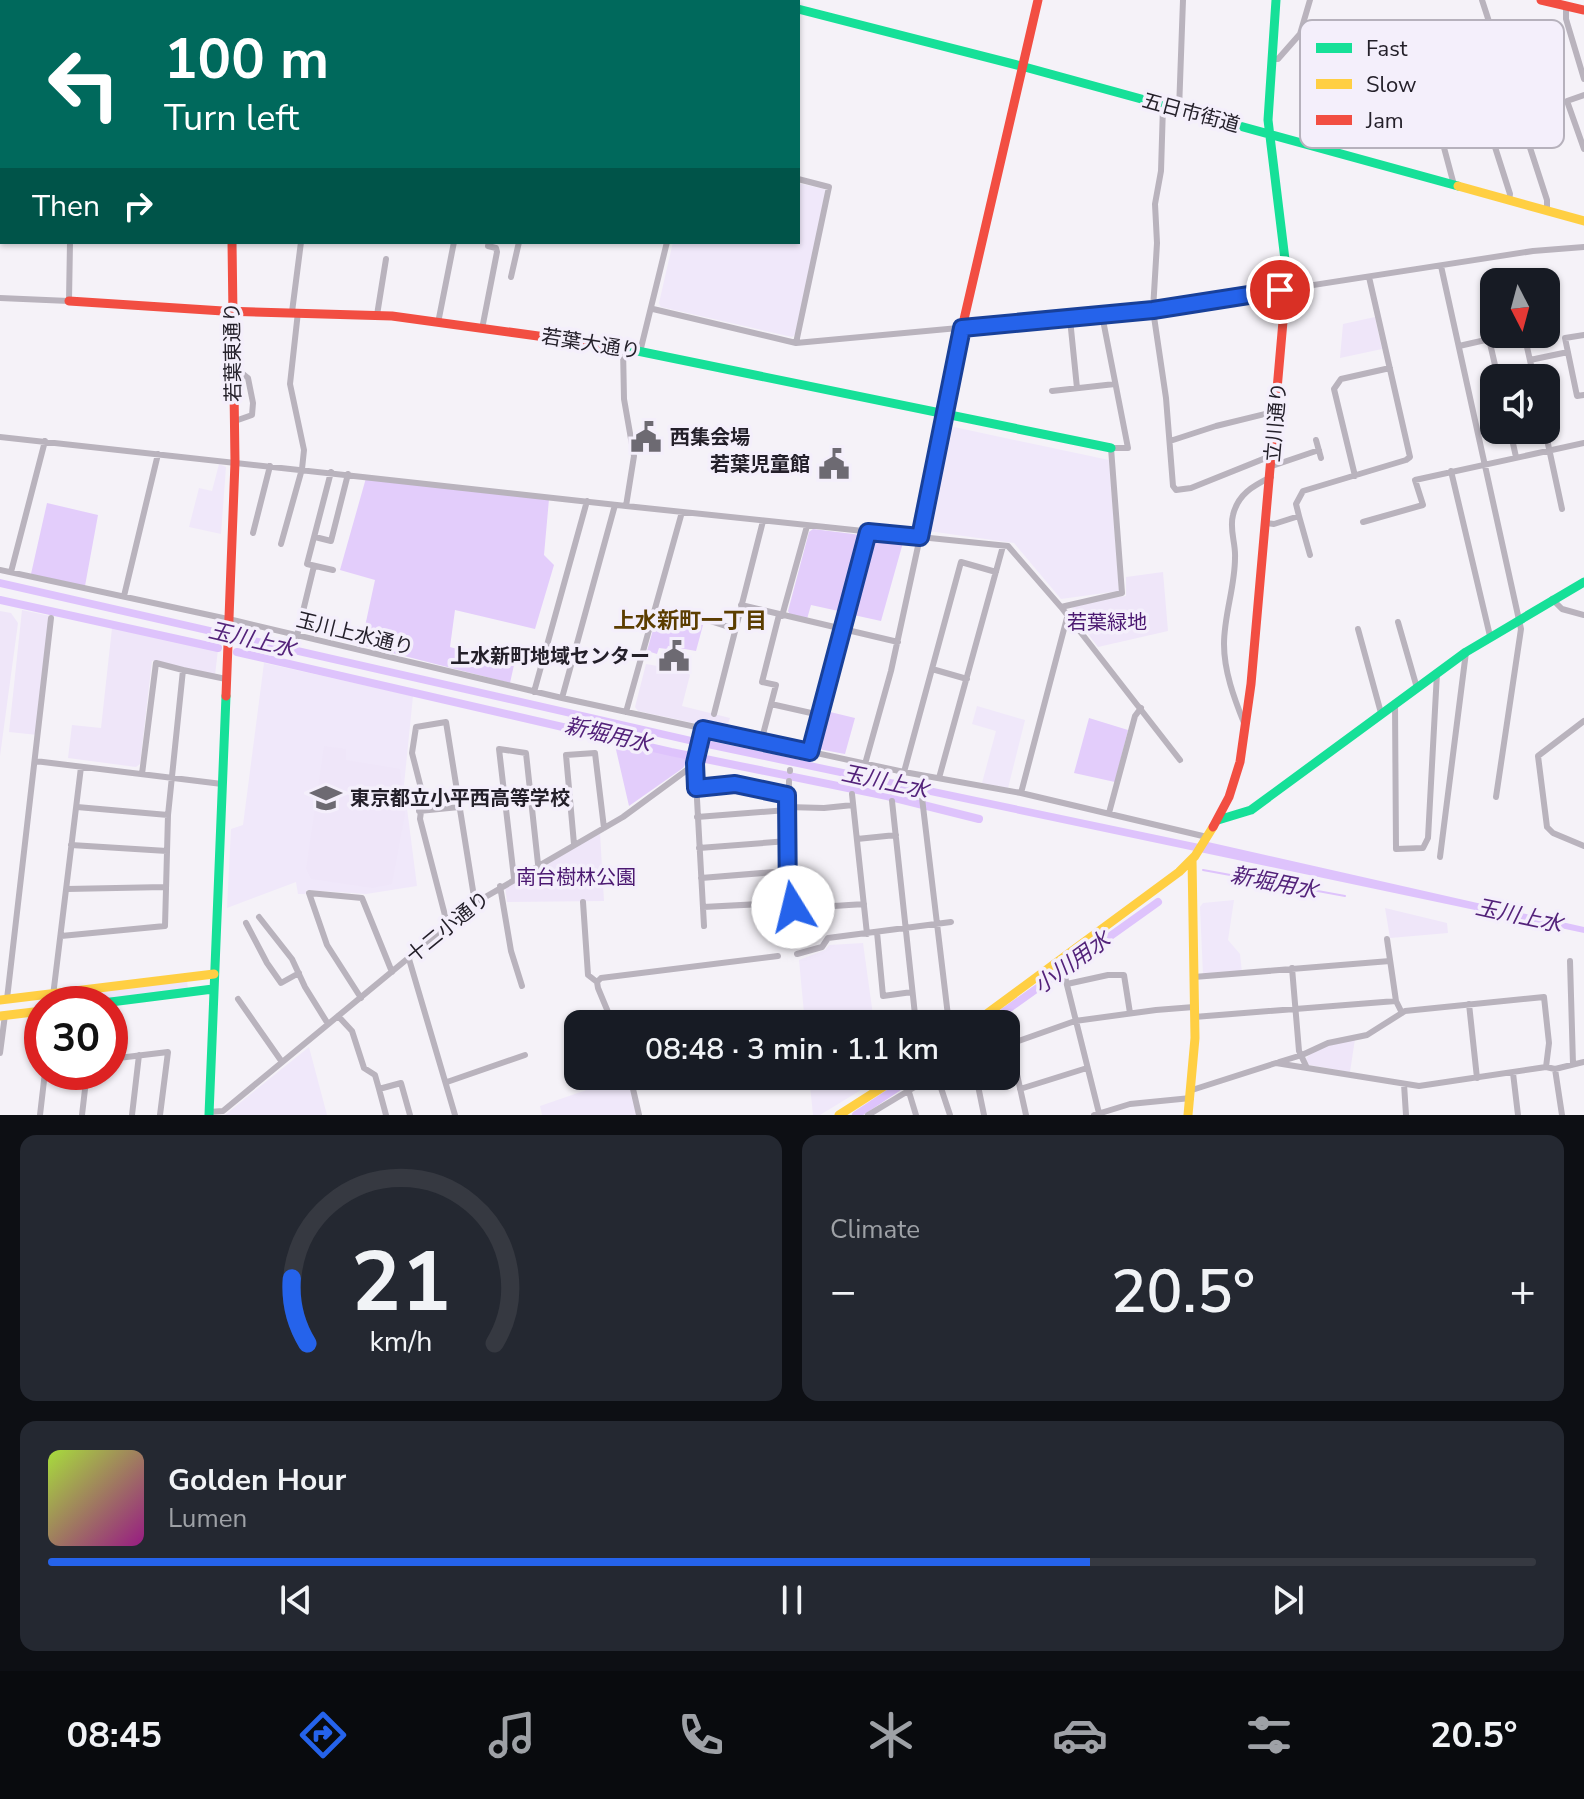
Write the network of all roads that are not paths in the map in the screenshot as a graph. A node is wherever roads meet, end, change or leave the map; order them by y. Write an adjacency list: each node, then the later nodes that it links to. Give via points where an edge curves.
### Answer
1 (1038, 0): 14 (street)
2 (1183, 0): 18 (street)
3 (1276, 0): 13 (street, 立川通り)
4 (1310, 0): 10 (street)
5 (1482, 0): 11 (street)
6 (1541, 0): 7 (street)
7 (1566, 6): 9 (street); 15 (street)
8 (800, 10): 14 (street, 五日市街道)
9 (1584, 10)
10 (1304, 20)
11 (1489, 20)
12 (1300, 33): 13 (street, via 1281,56)
13 (1271, 59): 19 (street, 立川通り)
14 (1021, 66): 17 (street, 五日市街道); 56 (street)
15 (1584, 79)
16 (1584, 95): 25 (street, via 1567,101)
17 (1163, 106): 18 (street, 五日市街道); 49 (street)
18 (1179, 110): 19 (street, 五日市街道)
19 (1270, 134): 20 (street, 五日市街道); 45 (street, 立川通り)
20 (1300, 142)
21 (1321, 148): 27 (street, 五日市街道)
22 (1443, 148): 27 (street)
23 (1495, 148): 28 (street)
24 (1530, 148): 29 (street)
25 (1584, 149)
26 (800, 180): 60 (street, via 829,187)
27 (1454, 185): 28 (street, 五日市街道)
28 (1509, 200): 29 (street, 五日市街道)
29 (1547, 210): 30 (street, 五日市街道)
30 (1584, 221)
31 (70, 244): 47 (street)
32 (232, 244): 50 (street, 若葉東通り)
33 (301, 244): 51 (street)
34 (454, 244): 55 (street)
35 (488, 244): 39 (street)
36 (519, 244): 40 (street)
37 (667, 244): 48 (street)
38 (1584, 247): 42 (street)
39 (497, 252): 40 (street); 57 (street)
40 (516, 256): 43 (street)
41 (386, 259): 52 (street)
42 (1441, 266): 44 (street); 61 (street)
43 (511, 277)
44 (1369, 277): 45 (street); 69 (street)
45 (1288, 288): 49 (street); 74 (street, 立川通り)
46 (0, 298): 47 (street)
47 (69, 301): 50 (street, 若葉大通り)
48 (653, 309): 60 (street); 64 (street)
49 (1153, 310): 53 (street); 80 (street)
50 (233, 311): 51 (street, 若葉大通り); 68 (street, 若葉東通り)
51 (295, 312): 52 (street, 若葉大通り); 92 (street, via 290,384 304,450)
52 (377, 315): 55 (street, 若葉大通り)
53 (1102, 315): 54 (street); 70 (street)
54 (1070, 319): 56 (street); 71 (street)
55 (438, 323): 57 (street, 若葉大通り)
56 (962, 328): 60 (street); 75 (street)
57 (482, 329): 62 (street, 若葉大通り)
58 (1584, 335): 65 (street, via 1565,338)
59 (1480, 341): 61 (street)
60 (796, 343)
61 (1459, 346): 90 (street)
62 (623, 348): 64 (street, 若葉大通り); 100 (street, via 624,399 634,456)
63 (1527, 348): 66 (street)
64 (640, 352): 75 (street, 若葉大通り)
65 (1568, 352): 66 (street); 73 (street, via 1577,396)
66 (1530, 360): 67 (street)
67 (1531, 364)
68 (233, 366): 76 (street, 若葉東通り); 76 (street, via 248,378 253,409 252,415)
69 (1390, 368): 97 (street, via 1410,457); 97 (street, via 1341,379 1334,389)
70 (1115, 384): 71 (street); 84 (street, via 1128,448)
71 (1077, 388): 72 (street)
72 (1052, 391)
73 (1584, 395)
74 (1277, 411): 80 (street); 87 (street, 立川通り)
75 (945, 414): 84 (street, 若葉大通り); 111 (street)
76 (235, 421): 89 (street, 若葉東通り)
77 (0, 437): 79 (street)
78 (1316, 440): 95 (street, via 1320,454)
79 (45, 441): 86 (street); 118 (street)
80 (1170, 441): 87 (street, via 1176,490)
81 (1584, 443): 85 (street)
82 (1513, 444): 88 (street)
83 (1548, 444): 85 (street)
84 (1111, 448): 124 (street, via 1122,593)
85 (1549, 449): 88 (street); 101 (street)
86 (158, 454): 89 (street); 121 (street)
87 (1273, 455): 95 (street, 立川通り)
88 (1516, 457): 90 (street)
89 (235, 462): 91 (street); 132 (street, 若葉東通り)
90 (1486, 463): 93 (street); 129 (street)
91 (270, 466): 92 (street); 109 (street)
92 (302, 469): 94 (street); 112 (street)
93 (1451, 471): 105 (street, via 1415,480 1423,505); 137 (street)
94 (331, 472): 96 (street); 110 (street)
95 (1271, 472): 106 (street, 立川通り); 157 (street, via 1249,488 1232,515 1236,561 1224,645 1231,690)
96 (348, 474): 98 (street); 110 (street, via 331,541)
97 (1355, 476): 103 (street, via 1303,491 1296,504)
98 (587, 501): 99 (street); 146 (street)
99 (615, 505): 100 (street); 147 (street)
100 (626, 506): 102 (street)
101 (1562, 509)
102 (682, 512): 104 (street); 151 (street)
103 (1299, 516): 106 (street); 114 (street)
104 (763, 521): 107 (street); 123 (street)
105 (1363, 522)
106 (1266, 523): 157 (street, 立川通り)
107 (807, 526): 108 (street); 127 (street)
108 (868, 532): 111 (street); 135 (street)
109 (253, 533)
110 (315, 537): 115 (street, via 307,563)
111 (920, 537): 113 (street); 138 (street)
112 (281, 544)
113 (1003, 546): 119 (street); 124 (street, via 1012,549)
114 (1310, 555)
115 (314, 566): 117 (street); 136 (street)
116 (0, 570): 118 (street, 玉川上水通り)
117 (333, 570)
118 (11, 572): 121 (street, 玉川上水通り)
119 (996, 572): 140 (street, via 961,562); 144 (street)
120 (1584, 582): 122 (street)
121 (124, 596): 132 (street, 玉川上水通り)
122 (1552, 599): 126 (street, via 1562,609); 129 (street)
123 (741, 605): 127 (street); 133 (street)
124 (1061, 607): 125 (street)
125 (1068, 614): 150 (street); 172 (street)
126 (1584, 615)
127 (781, 616): 135 (street); 149 (street, via 762,682 776,685)
128 (51, 618): 162 (street)
129 (1519, 619): 137 (street); 175 (street, via 1514,689)
130 (707, 620): 133 (street)
131 (1398, 622): 145 (street)
132 (229, 624): 136 (street, 玉川上水通り); 143 (street, 若葉東通り)
133 (735, 629): 153 (street)
134 (1358, 629): 152 (street)
135 (842, 631): 138 (street); 154 (street)
136 (297, 636): 146 (street, 玉川上水通り)
137 (1490, 636): 139 (street)
138 (898, 642): 163 (street)
139 (1466, 652): 142 (street); 198 (street)
140 (932, 669): 144 (street); 165 (street)
141 (183, 670): 143 (street); 166 (street, via 156,663); 167 (street)
142 (1437, 672): 145 (street); 148 (street, via 1428,838 1423,848 1396,849)
143 (226, 679): 170 (street, 若葉東通り)
144 (967, 679): 168 (street)
145 (1417, 688): 148 (street)
146 (534, 692): 147 (street, 玉川上水通り)
147 (562, 698): 151 (street, 玉川上水通り)
148 (1395, 703): 152 (street)
149 (771, 704): 154 (street); 158 (street)
150 (1141, 708): 161 (street); 183 (street)
151 (626, 712): 156 (street, 玉川上水通り)
152 (1381, 713): 186 (street, via 1251,810)
153 (714, 714)
154 (820, 715): 159 (street)
155 (1584, 721): 194 (street, via 1538,756 1547,827)
156 (703, 729): 158 (street, 玉川上水通り); 160 (street)
157 (1246, 729): 186 (street, 立川通り)
158 (761, 742): 159 (street, 玉川上水通り)
159 (810, 752): 163 (street, 玉川上水通り)
160 (697, 758): 171 (street); 187 (street, 十二小通り)
161 (1180, 760)
162 (35, 761): 164 (street); 240 (street)
163 (865, 764): 165 (street, 玉川上水通り)
164 (81, 767): 166 (street); 179 (street)
165 (904, 772): 168 (street, 玉川上水通り)
166 (142, 774): 167 (street)
167 (171, 778): 170 (street); 184 (street)
168 (939, 778): 172 (street, 玉川上水通り)
169 (789, 781): 174 (street)
170 (222, 784): 230 (street, 若葉東通り)
171 (696, 788): 174 (street, via 735,784); 185 (street)
172 (1021, 793): 183 (street, 玉川上水通り)
173 (852, 794): 178 (street)
174 (787, 795): 181 (street)
175 (1496, 797)
176 (892, 801): 188 (street)
177 (923, 803): 215 (street)
178 (853, 805): 181 (street); 190 (street)
179 (77, 807): 184 (street); 193 (street)
180 (459, 807): 182 (street); 182 (street, via 446,722 416,727 412,753 423,796); 207 (street)
181 (787, 809): 185 (street); 191 (street)
182 (419, 811): 214 (street)
183 (1109, 813): 189 (street, 玉川上水通り)
184 (168, 815): 196 (street)
185 (697, 817): 195 (street)
186 (1218, 820): 189 (street, 立川通り)
187 (604, 828): 192 (street, 十二小通り); 192 (street, via 595,753 566,755)
188 (896, 835): 190 (street); 217 (street)
189 (1206, 838): 197 (street, 立川通り)
190 (857, 839): 208 (street)
191 (788, 841): 195 (street); 200 (street)
192 (574, 844): 199 (street, 十二小通り)
193 (71, 845): 196 (street); 205 (street)
194 (1584, 846)
195 (699, 848): 202 (street)
196 (167, 851): 204 (street)
197 (1194, 857): 231 (street); 249 (street)
198 (1440, 857)
199 (538, 864): 201 (street, 十二小通り); 201 (street, via 526,753 499,749)
200 (787, 871): 202 (street); 209 (street)
201 (514, 878): 203 (street, 十二小通り)
202 (701, 878): 210 (street)
203 (500, 886): 207 (street, 十二小通り); 234 (street)
204 (165, 887): 205 (street); 220 (street, via 165,926)
205 (67, 889): 220 (street)
206 (583, 902): 232 (street, via 588,975)
207 (475, 903): 214 (street, 十二小通り)
208 (864, 904): 209 (street); 219 (street)
209 (788, 905): 210 (street)
210 (703, 907): 216 (street)
211 (259, 917): 229 (street)
212 (951, 922): 215 (street)
213 (246, 923): 229 (street, via 281,983)
214 (447, 923): 224 (street, 十二小通り)
215 (938, 924): 217 (street); 248 (street)
216 (704, 926)
217 (905, 928): 218 (street); 237 (street)
218 (877, 932): 219 (street); 237 (street, via 883,996)
219 (867, 934): 222 (street, via 828,938 822,947)
220 (61, 936): 233 (street)
221 (1387, 939): 225 (street)
222 (797, 954)
223 (778, 956): 232 (street)
224 (409, 959): 228 (street, 十二小通り); 274 (street)
225 (1390, 961): 227 (street); 243 (street)
226 (1570, 961): 267 (street)
227 (1292, 968): 231 (street); 245 (street)
228 (392, 972): 238 (street, 十二小通り); 238 (street, via 362,898 309,893 327,945)
229 (299, 973): 257 (street)
230 (214, 974): 235 (street); 236 (street, 若葉東通り)
231 (1194, 977): 250 (street)
232 (597, 982): 246 (street)
233 (54, 986)
234 (522, 986)
235 (128, 987)
236 (213, 989): 242 (street); 288 (street, 若葉東通り)
237 (912, 992): 247 (street)
238 (361, 998): 255 (street, 十二小通り)
239 (238, 999): 264 (street)
240 (4, 1000): 241 (street)
241 (24, 1000)
242 (128, 1000)
243 (1396, 1001): 245 (street); 253 (street)
244 (1469, 1004): 253 (street); 268 (street, via 1544,997); 273 (street)
245 (1295, 1009): 250 (street); 262 (street)
246 (608, 1010)
247 (914, 1010)
248 (947, 1010)
249 (992, 1010)
250 (1194, 1012): 252 (street); 286 (street)
251 (24, 1013): 254 (street)
252 (1130, 1013): 256 (street); 256 (street, via 1124,975 1066,981)
253 (1402, 1013): 262 (street, via 1367,1035)
254 (3, 1015): 259 (street)
255 (338, 1016): 257 (street, 十二小通り); 276 (street, via 352,1031 364,1068 375,1075)
256 (1075, 1021): 258 (street); 269 (street)
257 (328, 1024): 264 (street, 十二小通り)
258 (1020, 1040)
259 (0, 1053)
260 (139, 1055): 263 (street); 292 (street); 293 (street, via 168,1052)
261 (525, 1055): 274 (street)
262 (1302, 1055): 266 (street); 270 (street)
263 (128, 1057)
264 (282, 1062): 288 (street, 十二小通り, via 223,1111)
265 (1584, 1062): 267 (street)
266 (1276, 1063): 270 (street); 286 (street)
267 (1573, 1064): 271 (street)
268 (1546, 1067): 271 (street); 272 (street)
269 (1087, 1068): 277 (street); 289 (street)
270 (1307, 1068): 275 (street)
271 (1555, 1069): 307 (street)
272 (1513, 1073): 273 (street); 306 (street)
273 (1477, 1078): 275 (street)
274 (447, 1082): 296 (street)
275 (1404, 1084): 305 (street)
276 (379, 1089): 294 (street); 295 (street, via 401,1083)
277 (1020, 1089): 303 (street)
278 (43, 1090): 290 (street)
279 (85, 1090): 291 (street)
280 (633, 1090): 297 (street)
281 (878, 1090): 298 (street)
282 (912, 1090): 285 (street)
283 (940, 1090): 301 (street)
284 (979, 1090): 302 (street)
285 (909, 1092): 287 (street); 300 (street)
286 (1191, 1094): 289 (street); 304 (street)
287 (881, 1111): 299 (street)
288 (209, 1114)
289 (1096, 1114)
290 (40, 1115)
291 (82, 1115)
292 (132, 1115)
293 (160, 1115)
294 (386, 1115)
295 (410, 1115)
296 (455, 1115)
297 (639, 1115)
298 (839, 1115)
299 (868, 1115)
300 (916, 1115)
301 (950, 1115)
302 (984, 1115)
303 (1026, 1115)
304 (1188, 1115)
305 (1406, 1115)
306 (1518, 1115)
307 (1562, 1115)

